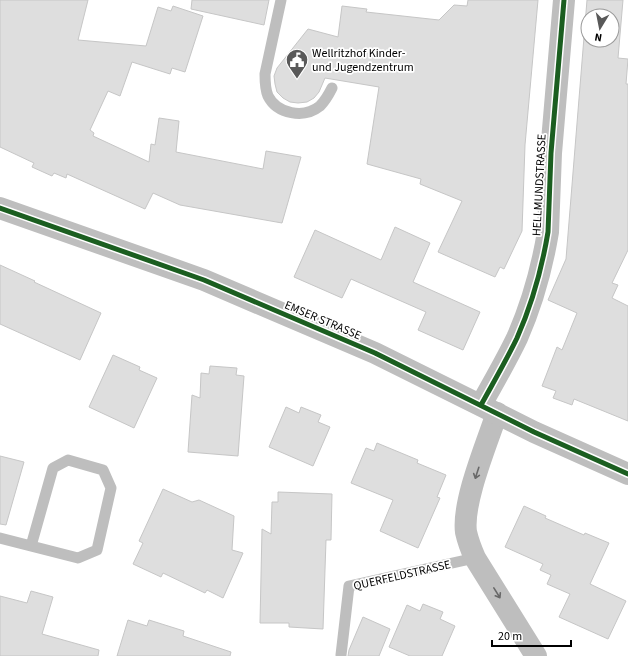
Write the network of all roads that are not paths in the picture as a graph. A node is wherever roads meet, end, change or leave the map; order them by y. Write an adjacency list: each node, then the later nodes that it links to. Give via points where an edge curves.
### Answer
1 (281, 0): 3 (lane, via 264,74 269,97 276,106 287,112 299,114 310,112 320,106)
2 (564, 0): 7 (street, HELLMUNDSTRASSE, via 553,114 546,244 538,279 522,326 501,369)
3 (332, 88)
4 (0, 201): 6 (street, EMSER STRASSE)
5 (0, 208): 6 (street, EMSER STRASSE)
6 (53, 226): 7 (street, EMSER STRASSE, via 204,280 375,353)
7 (489, 409): 8 (street, EMSER STRASSE); 11 (street, one-way to 11, via 467,510 466,530)
8 (628, 474)
9 (0, 538): 10 (lane)
10 (31, 546): 10 (lane, via 78,558 97,550 111,488 103,470 68,460 53,468)
11 (475, 558): 12 (lane, QUERFELDSTRASSE, via 349,586); 13 (street, one-way to 13)
12 (341, 655)
13 (536, 656)

